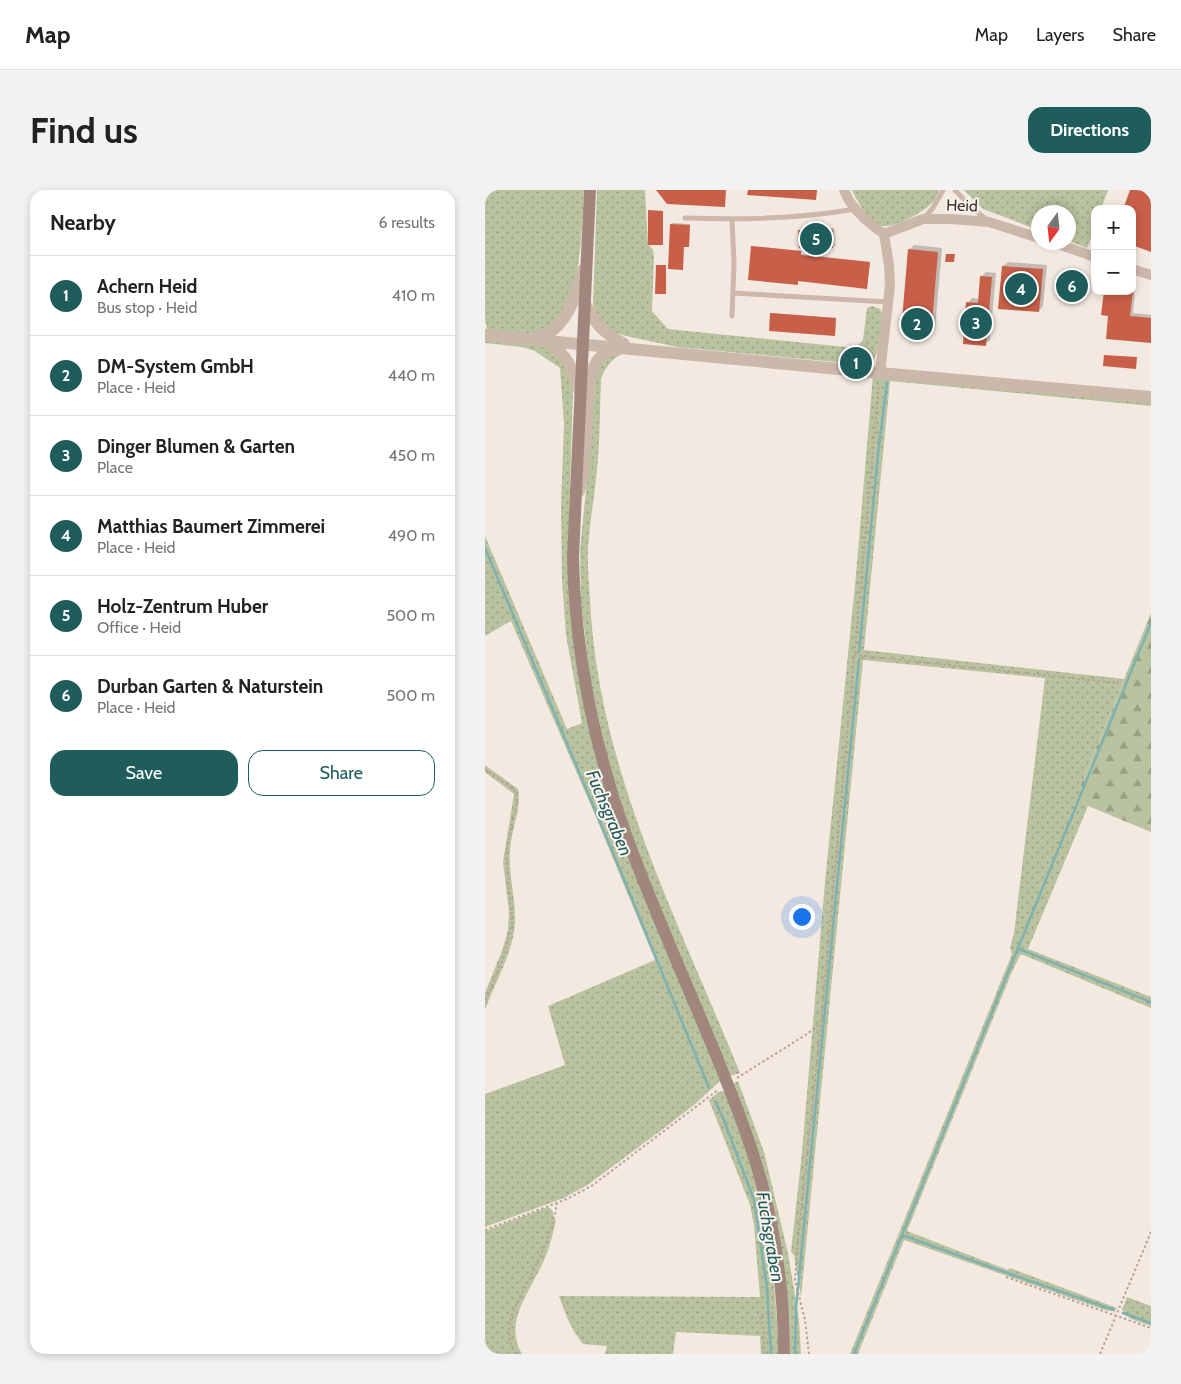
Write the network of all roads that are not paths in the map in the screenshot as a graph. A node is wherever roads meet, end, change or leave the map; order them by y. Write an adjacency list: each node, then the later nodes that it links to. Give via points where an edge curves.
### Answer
1 (591, 190): 13 (main road)
2 (844, 190): 5 (street)
3 (943, 190): 8 (lane)
4 (955, 190): 9 (lane)
5 (855, 209): 7 (lane, via 824,215); 10 (street)
6 (685, 218): 7 (lane)
7 (732, 219): 17 (lane)
8 (923, 219): 9 (street, Heid); 10 (street, Heid)
9 (989, 222): 11 (street, Heid)
10 (884, 234): 18 (street, via 889,265)
11 (1031, 235)
12 (1075, 250): 14 (street)
13 (587, 253): 19 (main road); 22 (street, via 580,286 565,317 555,329)
14 (1091, 256)
15 (1136, 270): 16 (street)
16 (1151, 276)
17 (733, 294): 18 (lane); 20 (lane)
18 (888, 302): 25 (street)
19 (585, 304): 23 (main road); 24 (street, via 599,327)
20 (732, 316)
21 (485, 335): 22 (street)
22 (537, 340): 23 (street); 26 (street, via 559,350 573,369)
23 (583, 343): 24 (street); 26 (main road)
24 (627, 348): 25 (street); 28 (street, via 611,350 596,361 592,371 583,476)
25 (880, 373): 27 (street)
26 (580, 392): 28 (main road)
27 (1151, 397)
28 (576, 501): 29 (main road, via 573,557 577,624 602,756 639,869 749,1143 766,1202 777,1258)
29 (784, 1354)

